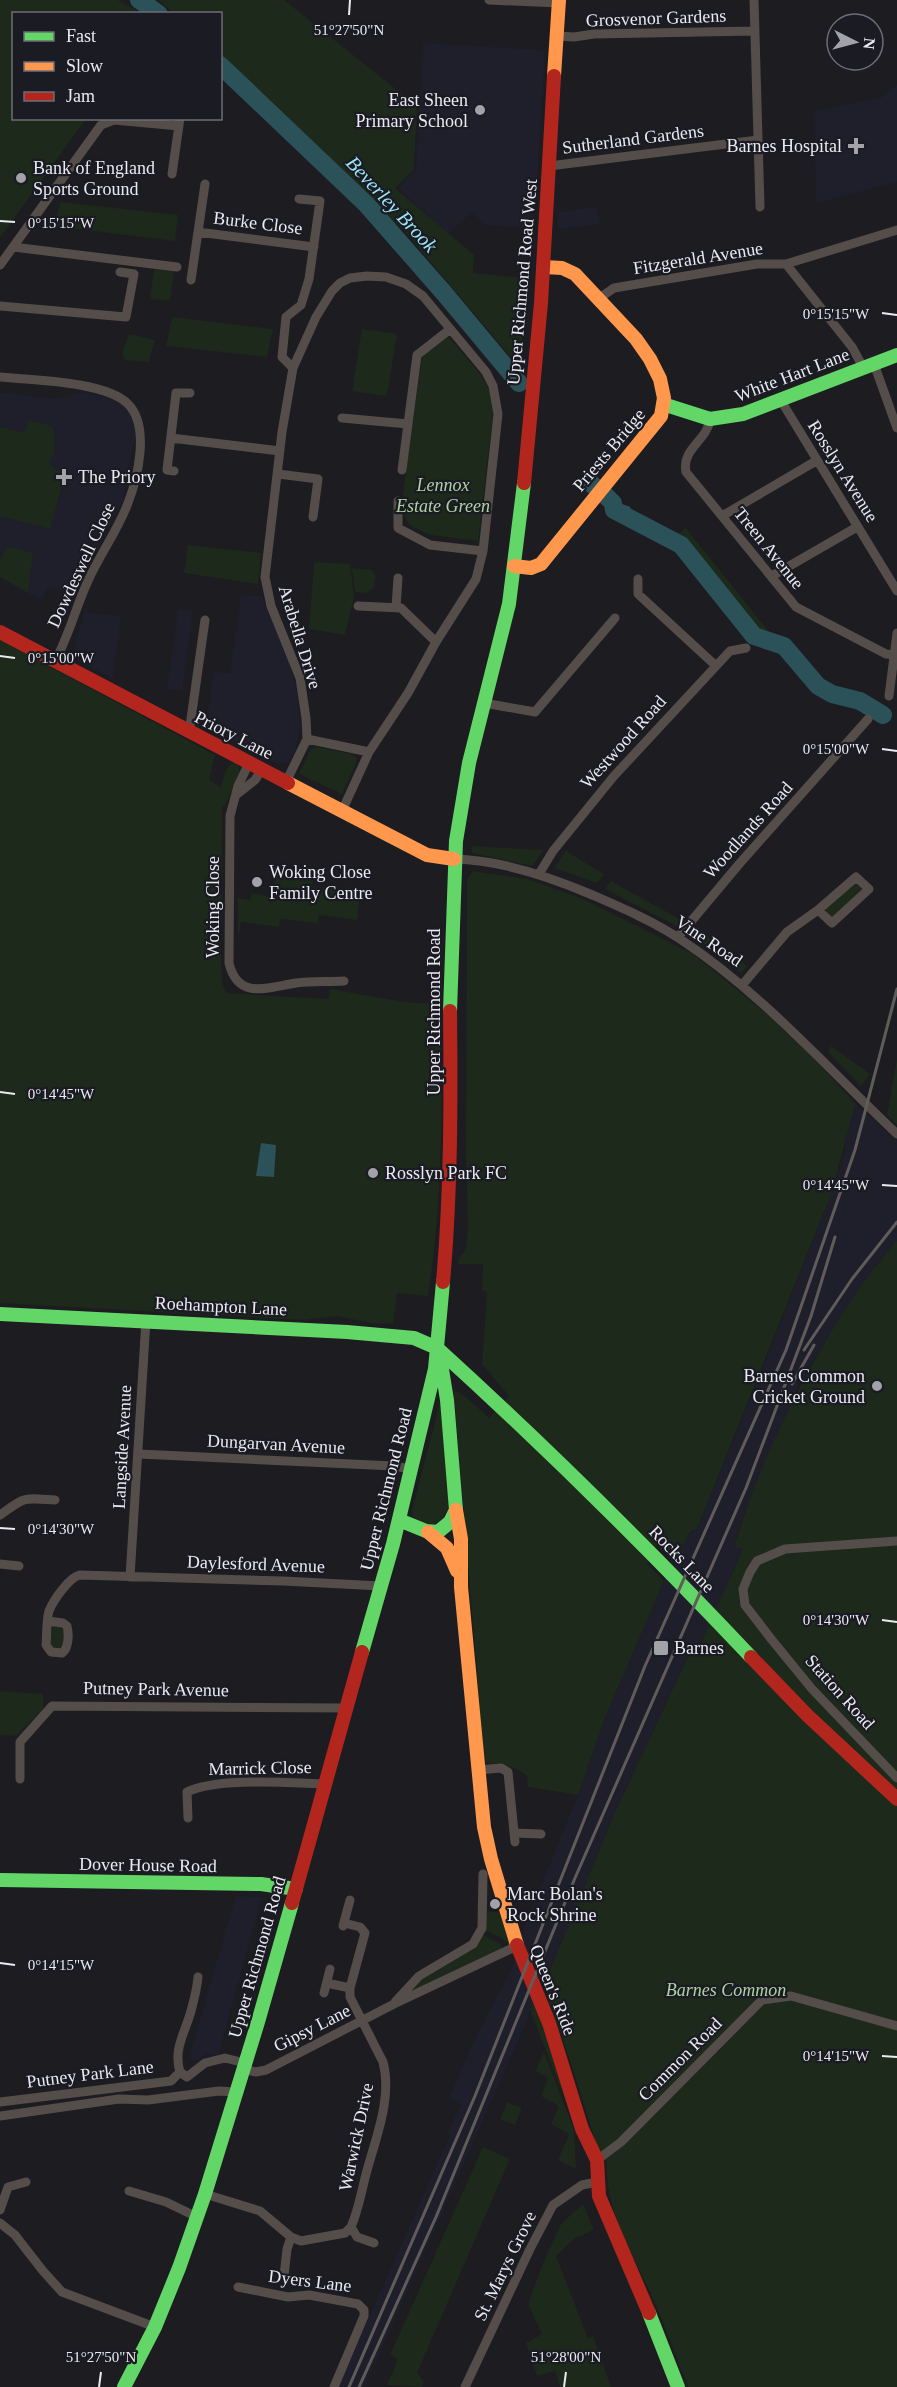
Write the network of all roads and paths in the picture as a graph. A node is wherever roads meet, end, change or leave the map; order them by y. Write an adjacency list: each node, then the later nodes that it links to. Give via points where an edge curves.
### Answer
1 (489, 0): 3 (street)
2 (754, 0): 4 (street)
3 (559, 2): 5 (main road, Upper Richmond Road West)
4 (755, 32): 5 (street, Grosvenor Gardens); 7 (street)
5 (558, 36): 8 (main road, Upper Richmond Road West)
6 (180, 122): 9 (street); 15 (street, via 106,122)
7 (758, 140): 8 (street, Sutherland Gardens); 12 (street)
8 (549, 166): 20 (main road, Upper Richmond Road West)
9 (172, 174)
10 (205, 184): 14 (street, Burke Close)
11 (299, 199): 16 (street, Burke Close, via 320,201)
12 (760, 207)
13 (897, 230): 17 (street)
14 (198, 232): 16 (street, Burke Close); 22 (street, Burke Close)
15 (13, 247): 18 (street); 19 (street)
16 (314, 247): 24 (street, Burke Close)
17 (786, 264): 23 (street, Fitzgerald Avenue, via 757,264 614,288); 29 (street, Fitzgerald Avenue)
18 (0, 266)
19 (177, 267)
20 (544, 267): 23 (main road, Priests Bridge, via 575,274); 50 (main road, Upper Richmond Road West)
21 (120, 272): 25 (street, via 134,274 126,317)
22 (191, 280)
23 (598, 299): 34 (main road, Priests Bridge, via 642,345 659,379)
24 (301, 305): 26 (street); 30 (street, Burke Close, via 286,316 282,357)
25 (0, 306)
26 (316, 317): 27 (street, Arabella Drive, via 340,283 350,278 386,277 423,296); 30 (street, Arabella Drive)
27 (449, 330): 37 (street, via 417,355); 49 (street, Arabella Drive, via 486,372 497,402)
28 (897, 355): 29 (main road, White Hart Lane)
29 (868, 365): 33 (main road, White Hart Lane); 38 (street, Fitzgerald Avenue)
30 (293, 368): 40 (street, Arabella Drive)
31 (0, 377): 64 (street, Dowdeswell Close, via 102,390 128,403 138,417 139,458 128,503 89,578)
32 (190, 393): 39 (street, via 176,393)
33 (780, 399): 36 (main road, White Hart Lane, via 743,414); 41 (street, Rosslyn Avenue)
34 (666, 405): 36 (main road, White Hart Lane); 50 (main road, Priests Bridge, via 541,564 531,568)
35 (342, 418): 37 (street)
36 (710, 419): 46 (street, Treen Avenue, via 708,429 687,456 685,467)
37 (408, 424): 42 (street)
38 (897, 428)
39 (171, 438): 40 (street); 43 (street, via 167,470)
40 (280, 451): 44 (street, Arabella Drive)
41 (816, 461): 46 (street); 48 (street, Rosslyn Avenue)
42 (402, 470)
43 (174, 471)
44 (278, 474): 47 (street, via 318,478); 70 (street, Arabella Drive, via 265,577 271,606 300,678)
45 (398, 501): 49 (street, via 398,528 430,545)
46 (722, 516): 51 (street, Treen Avenue)
47 (313, 517)
48 (857, 526): 51 (street); 54 (street, Rosslyn Avenue)
49 (483, 551): 61 (street, Arabella Drive, via 476,579)
50 (514, 566): 67 (main road, Upper Richmond Road)
51 (772, 576): 63 (street, Treen Avenue, via 789,600 806,614)
52 (398, 578): 56 (street)
53 (638, 579): 65 (street, via 638,594)
54 (897, 591)
55 (358, 606): 56 (street)
56 (396, 607): 61 (street)
57 (615, 618): 67 (street, via 534,712)
58 (205, 620): 69 (street)
59 (0, 632): 64 (main road, Priory Lane)
60 (897, 633): 63 (street)
61 (436, 642): 71 (street, Arabella Drive)
62 (746, 648): 65 (street, Westwood Road, via 730,651)
63 (894, 655): 66 (street)
64 (55, 661): 69 (main road, Priory Lane)
65 (715, 665): 77 (street, Westwood Road, via 614,776)
66 (889, 696)
67 (484, 703): 76 (main road, Upper Richmond Road, via 461,804)
68 (868, 719): 79 (street, Woodlands Road)
69 (187, 731): 72 (main road, Priory Lane)
70 (307, 739): 71 (street); 73 (street)
71 (369, 752): 75 (street, Arabella Drive)
72 (256, 766): 73 (main road, Priory Lane); 74 (street, Woking Close, via 238,786); 74 (street, via 255,780)
73 (286, 782): 75 (main road, Priory Lane)
74 (236, 795): 80 (street, Woking Close, via 229,837 229,963 234,979 261,989)
75 (342, 812): 76 (main road, Priory Lane, via 420,852)
76 (454, 859): 77 (street, Vine Road); 85 (main road, Upper Richmond Road, via 448,1221)
77 (539, 874): 79 (street, Vine Road)
78 (818, 910): 78 (street, via 856,877 869,889 832,923); 81 (street, via 787,932)
79 (678, 937): 81 (street, Vine Road)
80 (344, 981)
81 (743, 984): 82 (street, Vine Road)
82 (897, 1134)
83 (0, 1314): 84 (main road, Roehampton Lane)
84 (146, 1320): 85 (main road, Roehampton Lane, via 406,1337); 86 (street, Langside Avenue)
85 (437, 1348): 87 (main road, Upper Richmond Road); 89 (main road, Queen's Ride, via 445,1382); 105 (main road, Rocks Lane, via 658,1559 807,1715)
86 (138, 1454): 87 (street, Dungarvan Avenue); 96 (street, Langside Avenue)
87 (411, 1469): 91 (main road, Upper Richmond Road)
88 (55, 1500): 90 (street, via 20,1500)
89 (456, 1510): 92 (main road, via 446,1530); 98 (main road, Queen's Ride)
90 (0, 1515)
91 (399, 1520): 92 (main road, Queen's Ride); 97 (main road, Upper Richmond Road)
92 (428, 1532): 98 (main road, Queen's Ride, via 445,1543 451,1553)
93 (897, 1541): 102 (street, Station Road, via 785,1549 757,1562 743,1589 745,1605 772,1641)
94 (0, 1564): 95 (street)
95 (19, 1566)
96 (130, 1576): 97 (street, Daylesford Avenue); 99 (street, Daylesford Avenue, via 74,1576 49,1612)
97 (381, 1586): 100 (main road, Upper Richmond Road)
98 (461, 1587): 101 (main road, Queen's Ride)
99 (48, 1621)
100 (345, 1708): 103 (street, Putney Park Avenue, via 52,1706 20,1742); 104 (main road, Upper Richmond Road)
101 (478, 1770): 107 (street, via 501,1768 508,1772 514,1837); 112 (main road, Queen's Ride, via 490,1859)
102 (897, 1778)
103 (20, 1779)
104 (325, 1784): 106 (street, Marrick Close, via 200,1786 187,1792); 110 (main road, Upper Richmond Road)
105 (897, 1799)
106 (188, 1818)
107 (541, 1834)
108 (483, 1875): 118 (street, Gipsy Lane, via 479,1936 473,1944 419,1976)
109 (0, 1880): 110 (main road, Dover House Road, via 261,1884)
110 (296, 1889): 121 (main road, Upper Richmond Road)
111 (350, 1900): 116 (street, via 344,1924 360,1927 365,1933)
112 (517, 1946): 118 (street, Gipsy Lane); 126 (main road, Queen's Ride, via 549,2023 582,2129)
113 (330, 1969): 115 (street)
114 (198, 1977): 122 (street, via 178,2045)
115 (327, 1983): 116 (street); 117 (street)
116 (350, 1988): 119 (street, Warwick Drive)
117 (324, 1994)
118 (394, 2004): 119 (street, Gipsy Lane)
119 (362, 2021): 121 (street, Gipsy Lane, via 266,2070 256,2072); 134 (street, Warwick Drive, via 383,2062 386,2089)
120 (897, 2025): 126 (street, Common Road, via 791,1996 762,2000 621,2142)
121 (244, 2066): 122 (street, Putney Park Lane, via 225,2058 205,2063 187,2076); 123 (main road, Upper Richmond Road)
122 (180, 2072): 124 (street, Putney Park Lane, via 171,2081)
123 (235, 2092): 125 (street, Putney Park Lane, via 119,2099); 130 (main road, Upper Richmond Road)
124 (0, 2102)
125 (0, 2116)
126 (597, 2160): 128 (main road, Queen's Ride)
127 (26, 2182): 131 (street, via 8,2187)
128 (597, 2182): 142 (street, St. Marys Grove, via 583,2184 553,2205); 143 (main road, Queen's Ride, via 599,2196)
129 (129, 2191): 132 (street)
130 (205, 2194): 132 (main road, Upper Richmond Road); 135 (street, via 260,2211)
131 (0, 2210)
132 (197, 2217): 139 (main road, Upper Richmond Road)
133 (0, 2223): 139 (street, via 15,2235 62,2292)
134 (351, 2228): 135 (street, via 345,2234 301,2241); 136 (street, via 357,2237)
135 (291, 2237): 137 (street)
136 (374, 2243)
137 (284, 2276)
138 (238, 2287): 141 (street, Dyers Lane, via 288,2297 309,2295 358,2304 364,2310)
139 (154, 2327): 140 (main road, Upper Richmond Road)
140 (124, 2387)
141 (334, 2387)
142 (465, 2387)
143 (678, 2387)

